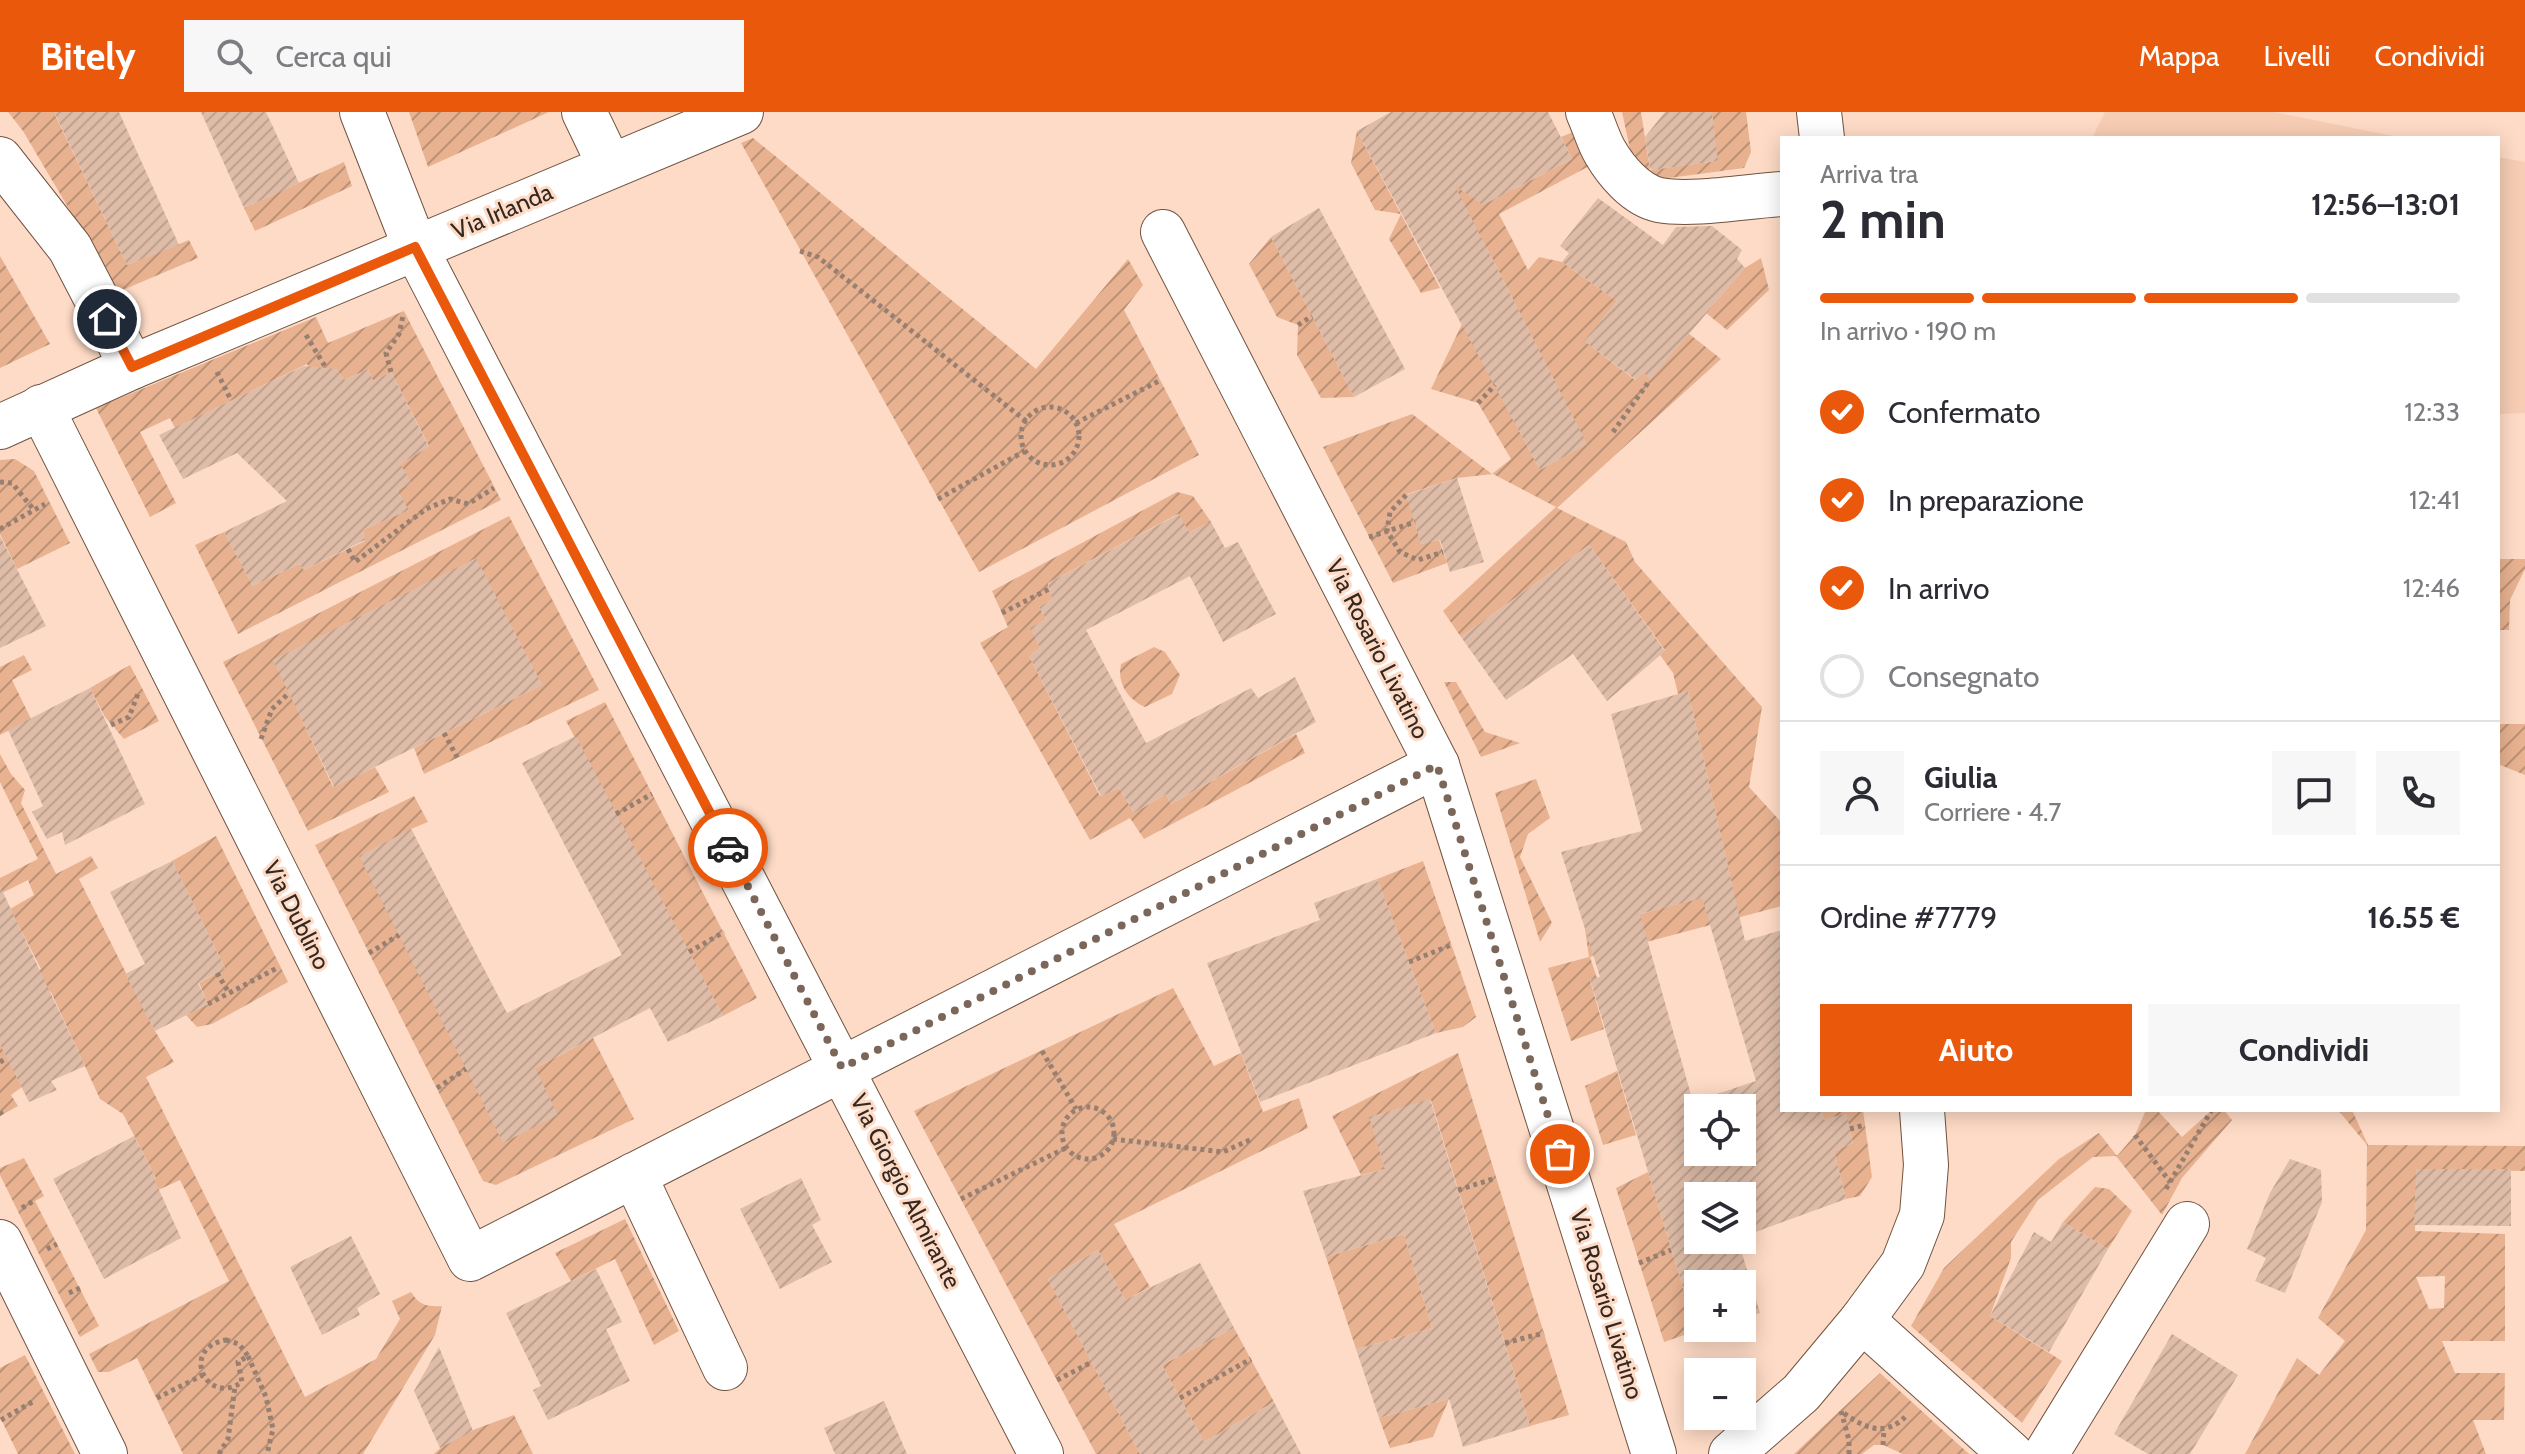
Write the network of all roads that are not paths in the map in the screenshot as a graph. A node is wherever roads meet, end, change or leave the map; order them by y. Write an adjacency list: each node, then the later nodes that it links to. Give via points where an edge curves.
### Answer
1 (362, 112): 11 (street, Via Giorgio Almirante)
2 (584, 112): 8 (street)
3 (741, 112): 8 (street, Via Irlanda)
4 (1588, 112): 9 (street, via 1619,173 1657,199)
5 (1819, 112): 6 (street)
6 (1822, 136)
7 (0, 159): 12 (street, via 70,248)
8 (610, 166): 11 (street, Via Irlanda)
9 (1780, 194)
10 (1163, 232): 15 (street, Via Rosario Livatino)
11 (415, 247): 12 (street, Via Irlanda); 16 (street, Via Giorgio Almirante)
12 (132, 367): 13 (street, Via Irlanda)
13 (41, 407): 14 (street, Via Irlanda); 18 (street, Via Dublino, via 470,1259)
14 (0, 427)
15 (1437, 765): 16 (street, Via Dublino); 25 (street, Via Rosario Livatino)
16 (842, 1068): 18 (street, Via Dublino); 24 (street, Via Giorgio Almirante)
17 (1922, 1112): 21 (street, via 1922,1215 1903,1264)
18 (634, 1175): 22 (street)
19 (2175, 1209): 28 (street)
20 (9, 1227): 23 (street)
21 (1862, 1320): 26 (street, via 1801,1393); 27 (street)
22 (725, 1368)
23 (105, 1454)
24 (1041, 1454)
25 (1654, 1454)
26 (1731, 1454)
27 (2011, 1454)
28 (2046, 1454)

